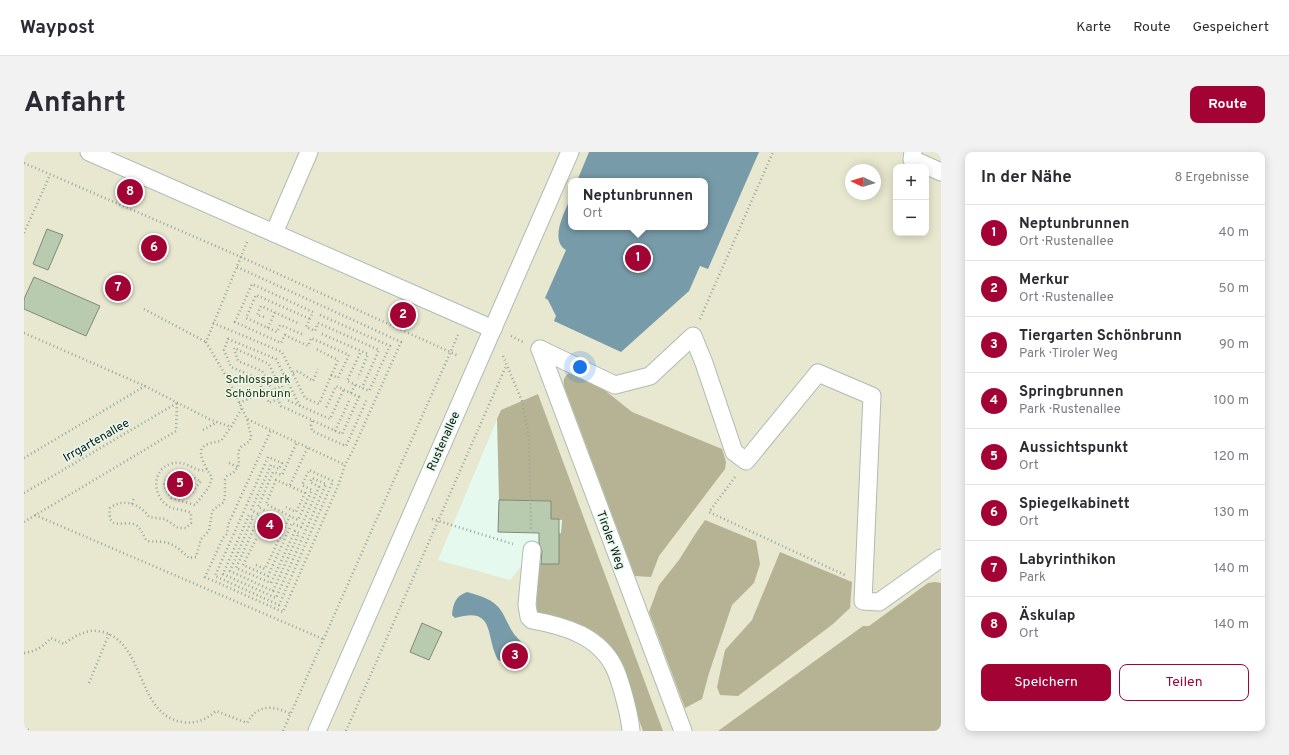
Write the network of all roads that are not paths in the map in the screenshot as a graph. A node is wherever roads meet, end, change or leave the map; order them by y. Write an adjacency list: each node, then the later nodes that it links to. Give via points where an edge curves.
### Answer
1 (89, 152): 6 (street)
2 (309, 152): 6 (street)
3 (570, 152): 7 (street, Rustenallee)
4 (913, 152): 5 (street, via 912,159)
5 (941, 172)
6 (274, 233): 7 (street)
7 (493, 329): 10 (street, Rustenallee)
8 (532, 550): 11 (street, via 527,605 529,617 581,634 602,648 616,670)
9 (941, 558): 12 (street, Tiroler Weg, via 878,602 863,601 872,396 818,372 746,461 734,452 693,336 650,376 615,386 540,349)
10 (317, 731)
11 (632, 731)
12 (683, 731)

